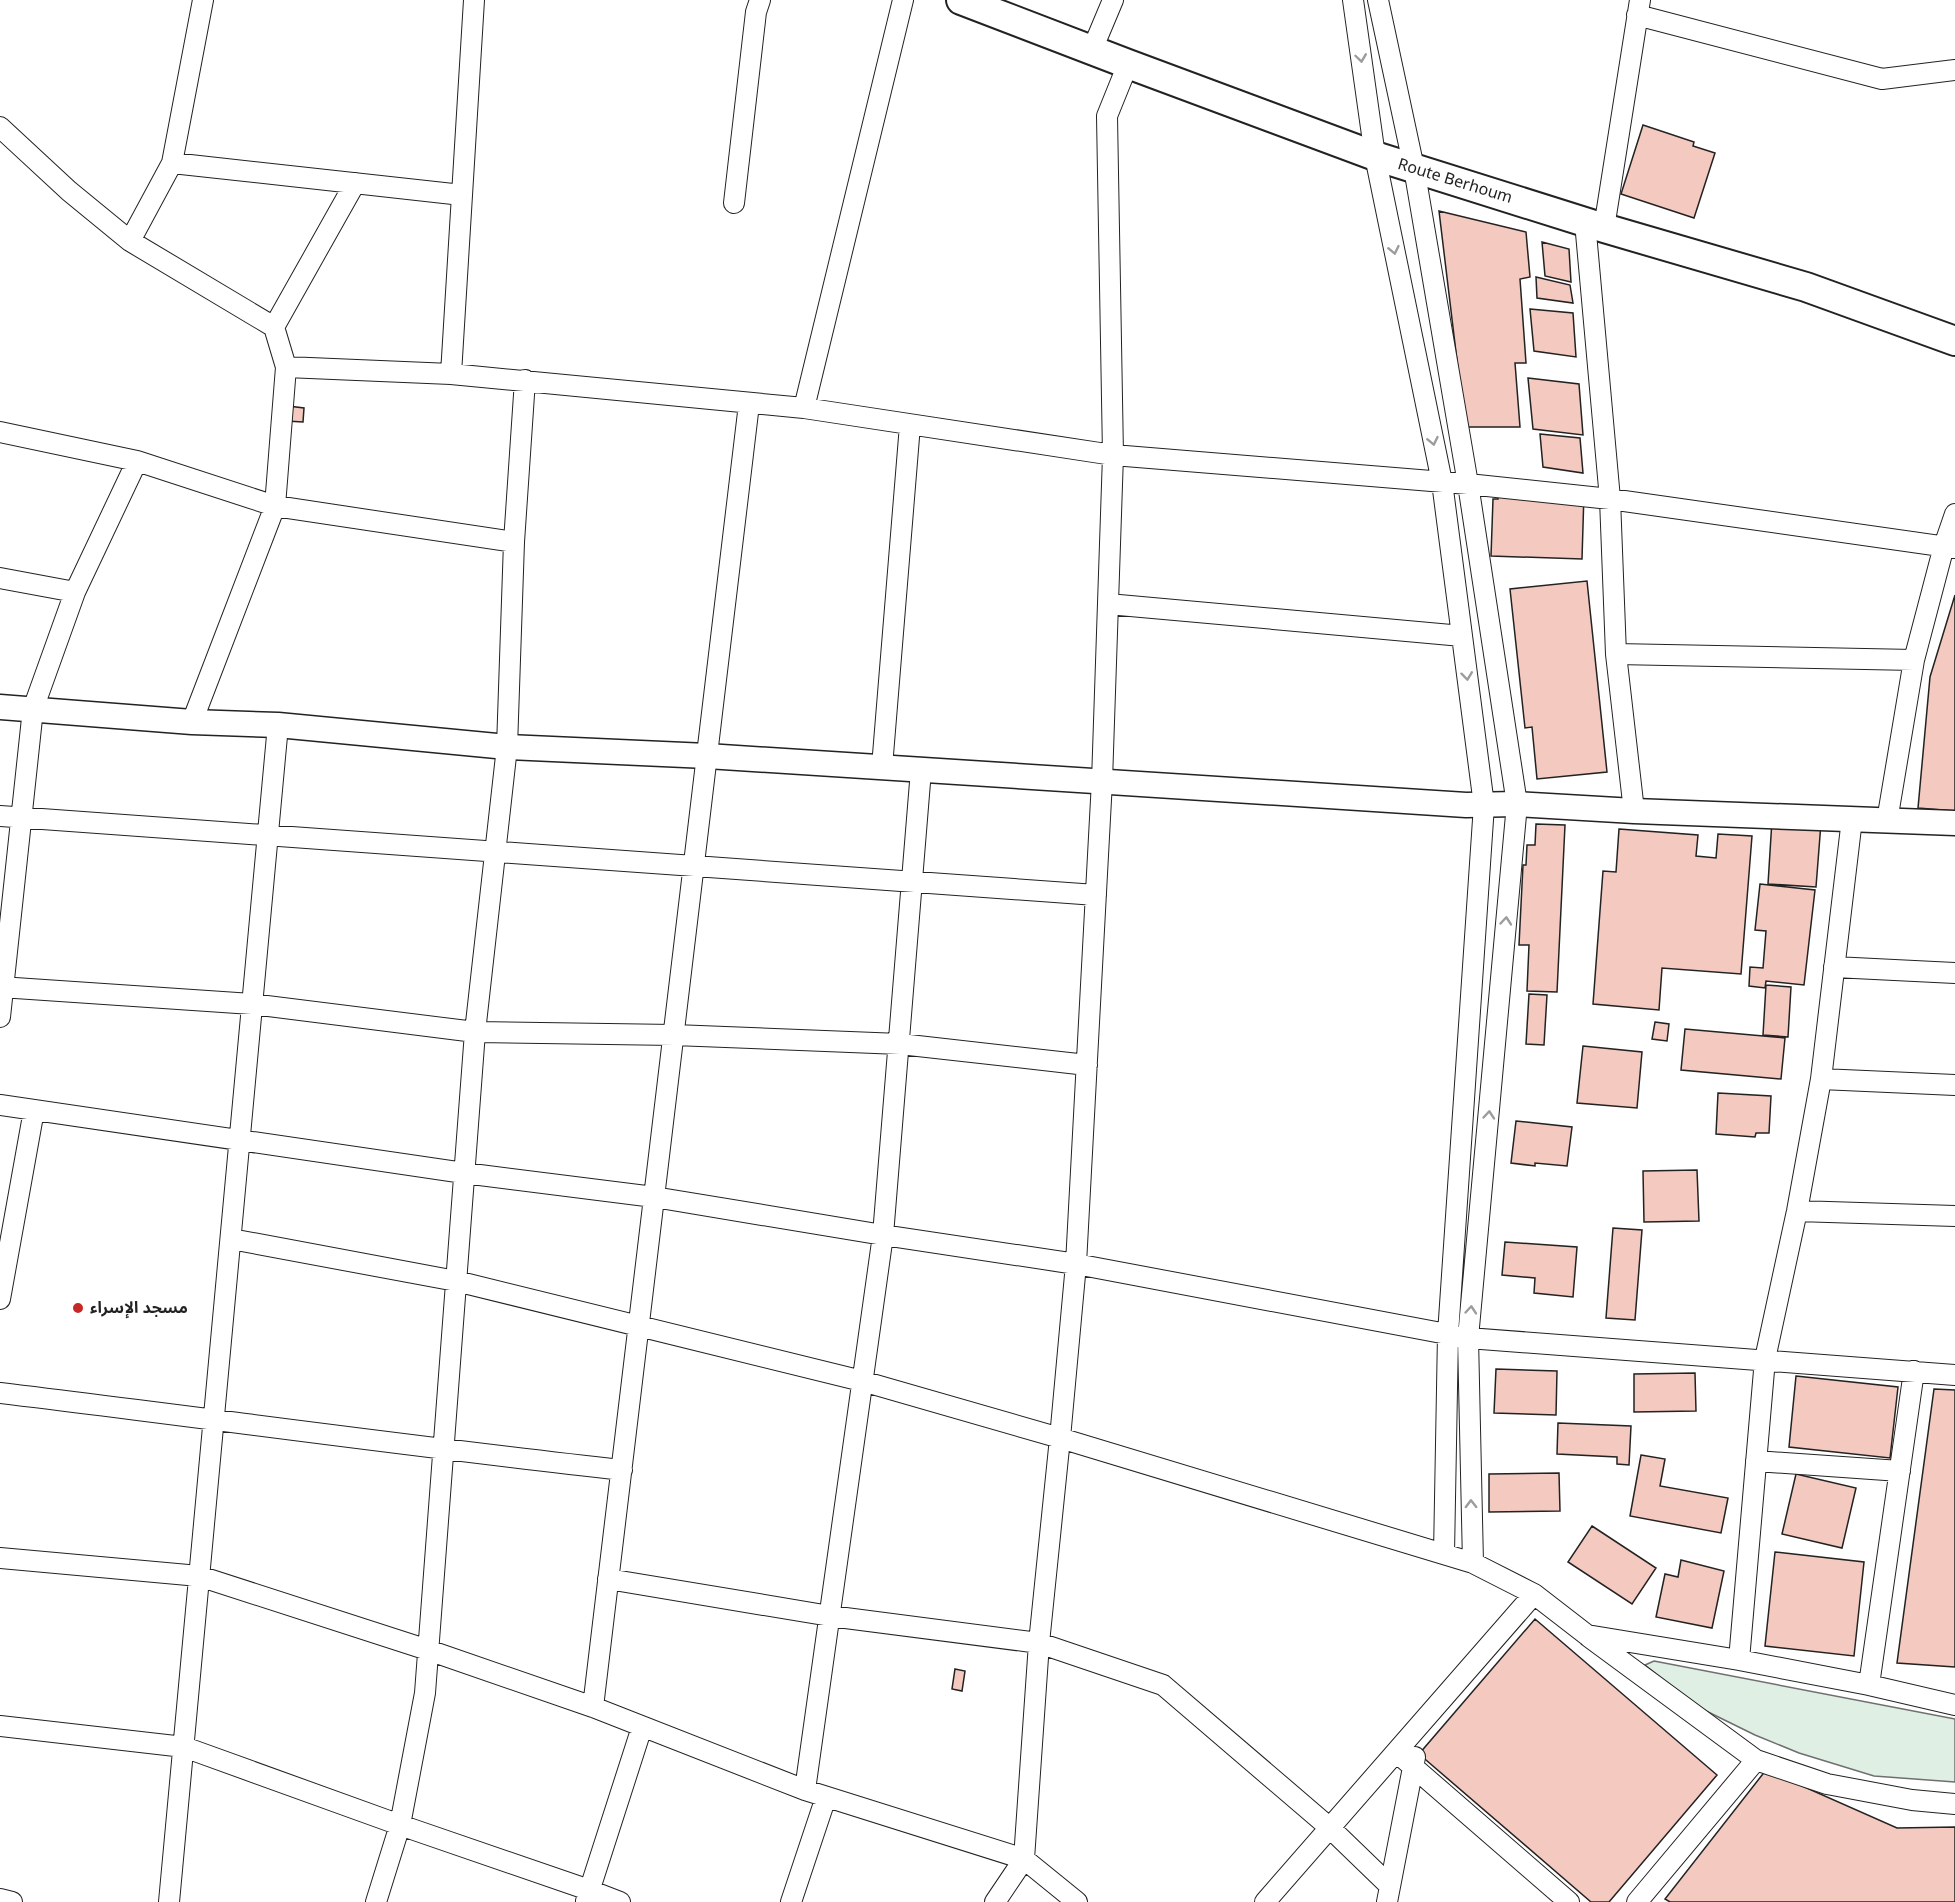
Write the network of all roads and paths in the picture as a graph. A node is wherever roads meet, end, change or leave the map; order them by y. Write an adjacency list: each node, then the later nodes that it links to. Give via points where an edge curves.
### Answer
1 (203, 0): 15 (street)
2 (474, 0): 18 (street)
3 (760, 0): 19 (street)
4 (903, 0): 28 (street)
5 (961, 0): 10 (main road, Route Berhoum)
6 (1113, 0): 10 (street)
7 (1353, 0): 14 (street, one-way to 14)
8 (1378, 0): 16 (street)
9 (1638, 8): 12 (street, via 1882,79); 20 (street)
10 (1092, 50): 11 (main road, Route Berhoum)
11 (1128, 64): 14 (main road, Route Berhoum); 31 (street, via 1107,116)
12 (1955, 70)
13 (1, 129): 21 (street)
14 (1375, 156): 16 (main road, Route Berhoum); 33 (street, one-way to 33)
15 (172, 163): 17 (street); 21 (street)
16 (1414, 168): 20 (main road, Route Berhoum); 34 (street)
17 (355, 183): 18 (street); 22 (street)
18 (462, 195): 25 (street)
19 (734, 203)
20 (1594, 225): 23 (main road, Route Berhoum, via 1806,286); 35 (street)
21 (130, 241): 22 (street)
22 (274, 327): 24 (street)
23 (1955, 341)
24 (286, 367): 25 (street); 36 (street)
25 (451, 374): 26 (street)
26 (525, 380): 27 (street); 38 (street)
27 (750, 404): 28 (street); 51 (street)
28 (804, 408): 29 (street)
29 (910, 425): 31 (street); 52 (street)
30 (0, 432): 32 (street)
31 (1113, 455): 33 (street); 42 (street)
32 (137, 461): 36 (street); 41 (street)
33 (1442, 482): 34 (street); 43 (street)
34 (1468, 484): 35 (street); 56 (street)
35 (1610, 499): 39 (street); 44 (street)
36 (274, 507): 38 (street); 48 (street)
37 (1955, 514): 39 (street)
38 (514, 542): 50 (street)
39 (1950, 547): 45 (street)
40 (0, 578): 41 (street)
41 (75, 592): 47 (street)
42 (1108, 604): 43 (street); 54 (street)
43 (1462, 636): 55 (street, one-way to 55)
44 (1616, 654): 45 (street); 57 (street)
45 (1914, 660): 61 (street)
46 (0, 707): 47 (street)
47 (33, 709): 48 (street); 59 (street)
48 (192, 722): 49 (street)
49 (278, 725): 50 (street); 63 (street)
50 (507, 747): 51 (street); 64 (street)
51 (707, 756): 52 (street); 65 (street)
52 (882, 767): 53 (street)
53 (921, 770): 54 (street); 66 (street)
54 (1102, 781): 55 (street); 67 (street)
55 (1484, 804): 56 (street); 92 (street)
56 (1517, 804): 57 (street); 93 (street, one-way to 56)
57 (1634, 811): 60 (street)
58 (0, 816): 59 (street)
59 (21, 818): 63 (street); 70 (street)
60 (1852, 819): 61 (street); 68 (street)
61 (1887, 821): 62 (street)
62 (1955, 824)
63 (268, 836): 64 (street); 71 (street)
64 (495, 852): 65 (street); 73 (street)
65 (694, 866): 66 (street); 74 (street)
66 (912, 883): 67 (street); 75 (street)
67 (1096, 895): 76 (street)
68 (1834, 967): 69 (street); 77 (street)
69 (1955, 973)
70 (2, 987): 71 (street); 72 (street)
71 (252, 1004): 73 (street); 81 (street)
72 (0, 1017)
73 (475, 1032): 74 (street); 82 (street)
74 (674, 1035): 75 (street); 83 (street)
75 (900, 1044): 76 (street); 86 (street)
76 (1087, 1065): 88 (street)
77 (1821, 1079): 78 (street); 84 (street)
78 (1955, 1085)
79 (0, 1105): 80 (street)
80 (34, 1110): 81 (street); 90 (street)
81 (240, 1140): 82 (street); 87 (street)
82 (464, 1173): 83 (street); 89 (street)
83 (654, 1197): 86 (street); 91 (street)
84 (1797, 1211): 85 (street); 94 (street)
85 (1955, 1216)
86 (883, 1235): 88 (street); 97 (street)
87 (231, 1239): 89 (street); 99 (street)
88 (1076, 1264): 92 (street); 100 (street)
89 (456, 1281): 91 (street); 101 (street)
90 (0, 1299)
91 (639, 1324): 97 (street); 103 (street)
92 (1448, 1334): 93 (street); 105 (street)
93 (1468, 1338): 94 (street); 107 (street, one-way to 93)
94 (1765, 1359): 95 (street); 102 (street)
95 (1914, 1371): 96 (street); 104 (street)
96 (1955, 1375)
97 (862, 1381): 100 (street); 111 (street)
98 (0, 1392): 99 (street)
99 (214, 1419): 101 (street); 108 (street)
100 (1060, 1438): 105 (street); 113 (street)
101 (443, 1450): 103 (street); 114 (street)
102 (1756, 1461): 104 (street); 115 (street)
103 (622, 1470): 109 (street)
104 (1900, 1471): 116 (street)
105 (1444, 1554): 107 (street)
106 (0, 1558): 108 (street)
107 (1473, 1563): 110 (street)
108 (199, 1576): 114 (street); 122 (street)
109 (608, 1580): 111 (street); 118 (street)
110 (1534, 1594): 112 (street); 119 (street)
111 (830, 1616): 113 (street); 126 (street)
112 (1587, 1635): 115 (street); 124 (street)
113 (1039, 1643): 130 (street, via 1163,1685); 131 (street)
114 (428, 1650): 118 (street); 129 (street, via 425,1693)
115 (1738, 1660): 116 (street)
116 (1869, 1685): 117 (street)
117 (1955, 1705)
118 (593, 1707): 121 (street)
119 (1423, 1722): 123 (street); 125 (street)
120 (0, 1726): 122 (street)
121 (642, 1726): 126 (street); 133 (street)
122 (183, 1747): 129 (street); 136 (street)
123 (1396, 1752): 125 (street); 130 (street)
124 (1756, 1760): 128 (street, via 1827,1784); 144 (street)
125 (1413, 1766): 132 (street); 143 (street)
126 (806, 1790): 127 (street)
127 (826, 1797): 131 (street); 139 (street)
128 (1955, 1804)
129 (400, 1825): 133 (street); 137 (street)
130 (1330, 1828): 132 (street); 142 (street)
131 (1024, 1859): 140 (street); 141 (street)
132 (1389, 1894)
133 (587, 1896): 138 (street)
134 (0, 1899): 135 (street)
135 (12, 1902)
136 (169, 1902)
137 (376, 1902)
138 (620, 1902)
139 (791, 1902)
140 (995, 1902)
141 (1077, 1902)
142 (1265, 1902)
143 (1569, 1902)
144 (1637, 1902)

